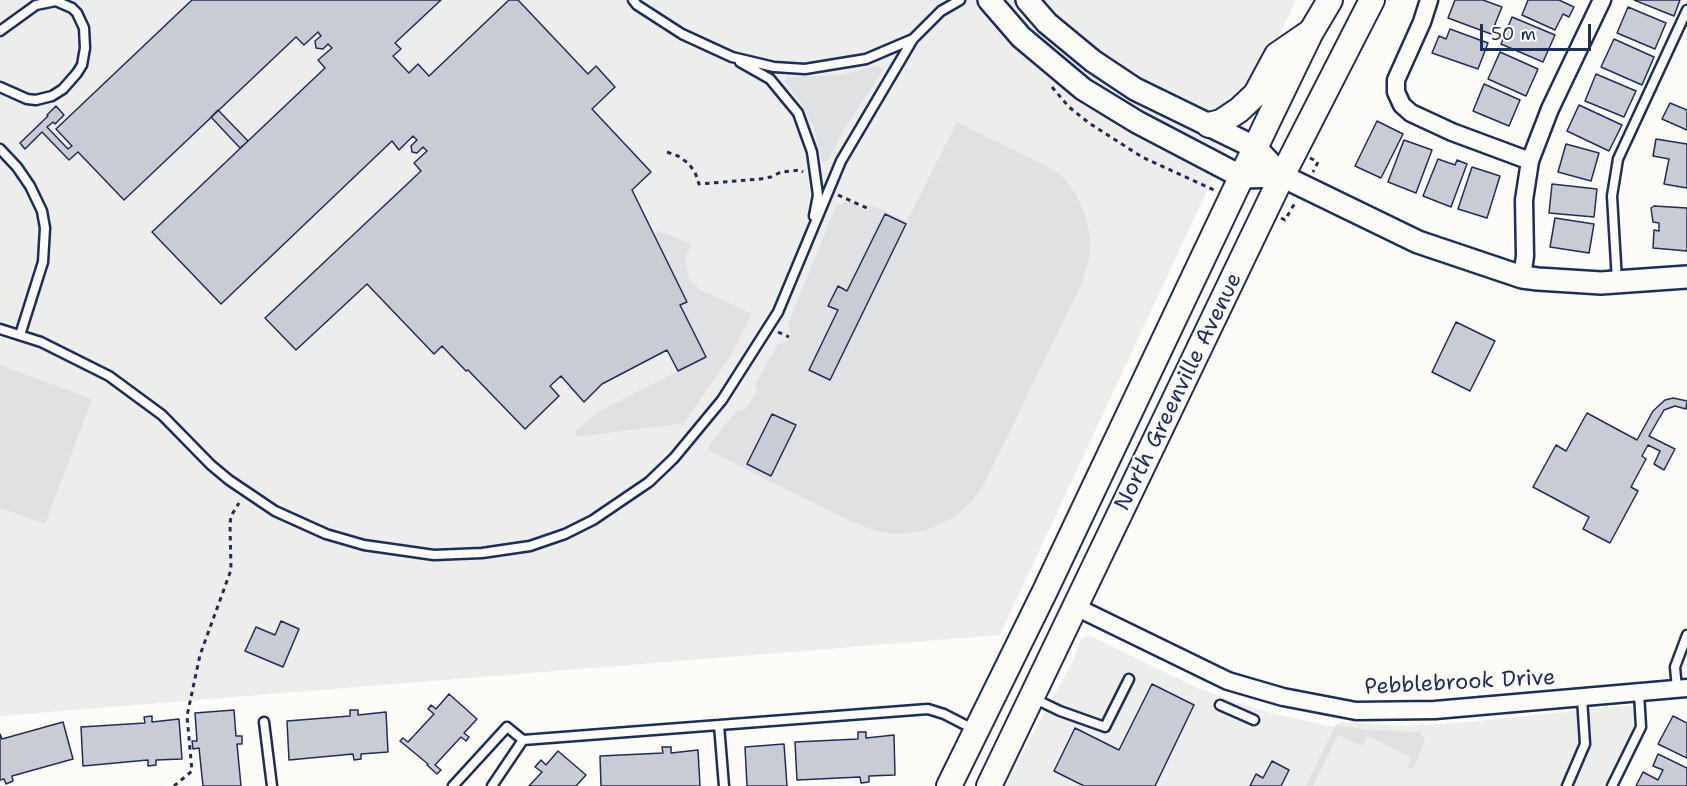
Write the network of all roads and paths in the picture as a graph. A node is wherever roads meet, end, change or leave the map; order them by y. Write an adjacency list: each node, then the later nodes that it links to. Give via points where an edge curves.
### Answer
1 (633, 0): 13 (lane, via 682,34)
2 (960, 0): 12 (lane, via 941,11)
3 (989, 0): 21 (street, via 1021,37 1083,89)
4 (1027, 0): 15 (street, via 1047,23 1093,61 1135,89)
5 (1330, 0): 11 (main road, North Greenville Avenue)
6 (1372, 0): 20 (main road, North Greenville Avenue)
7 (1429, 0): 19 (street, via 1396,80 1402,105 1452,132)
8 (1602, 0): 19 (street)
9 (1687, 10): 28 (lane, via 1618,159 1612,196)
10 (0, 31): 14 (lane, via 36,5 56,1 77,13 84,28 85,48 77,73 52,96 27,99)
11 (1311, 32): 15 (main road, via 1277,56 1256,94 1239,111); 16 (main road, North Greenville Avenue)
12 (913, 39): 13 (lane, via 866,59 805,69 774,67); 23 (lane, via 841,161)
13 (732, 57): 22 (lane, via 770,79 798,113 812,153)
14 (0, 87)
15 (1209, 125): 16 (street)
16 (1256, 148): 20 (street); 21 (main road, North Greenville Avenue)
17 (0, 149): 30 (lane, via 30,186 45,228 43,262)
18 (667, 152): 22 (path, via 688,163 699,184 760,179 800,170)
19 (1530, 160): 26 (street, via 1524,200)
20 (1282, 176): 21 (street); 26 (street, via 1418,242); 33 (main road, North Greenville Avenue)
21 (1242, 177): 32 (main road, North Greenville Avenue)
22 (816, 181): 25 (lane, via 818,195)
23 (829, 191): 24 (path); 25 (lane)
24 (869, 208)
25 (808, 240): 30 (lane, via 778,312 722,400 674,458 627,499 565,534 530,546 482,553 404,552 364,545 300,523 229,480 162,416 126,388 68,354)
26 (1522, 277): 28 (street)
27 (1687, 277): 28 (street)
28 (1617, 283)
29 (0, 329): 30 (lane)
30 (20, 335)
31 (239, 503): 46 (path, via 231,516 229,577 201,655 187,716 192,771)
32 (1045, 591): 33 (main road); 44 (main road, North Greenville Avenue)
33 (1076, 607): 38 (main road, North Greenville Avenue); 39 (street, Pebblebrook Drive, via 1228,681 1337,708 1409,712)
34 (1687, 635): 36 (lane, via 1675,667)
35 (1128, 680): 38 (lane, via 1105,727)
36 (1682, 688): 37 (street, Pebblebrook Drive)
37 (1639, 693): 39 (street, Pebblebrook Drive); 54 (lane, via 1641,727)
38 (1032, 698): 52 (main road, North Greenville Avenue)
39 (1582, 698): 53 (lane, via 1585,744)
40 (1220, 705): 41 (lane)
41 (1254, 720)
42 (264, 722): 47 (lane)
43 (719, 725): 44 (lane, via 928,709); 45 (lane); 50 (lane)
44 (976, 731): 51 (main road, North Greenville Avenue)
45 (523, 740): 48 (lane, via 507,727); 49 (lane)
46 (174, 786)
47 (272, 786)
48 (453, 786)
49 (492, 786)
50 (724, 786)
51 (949, 786)
52 (989, 786)
53 (1567, 786)
54 (1612, 786)

